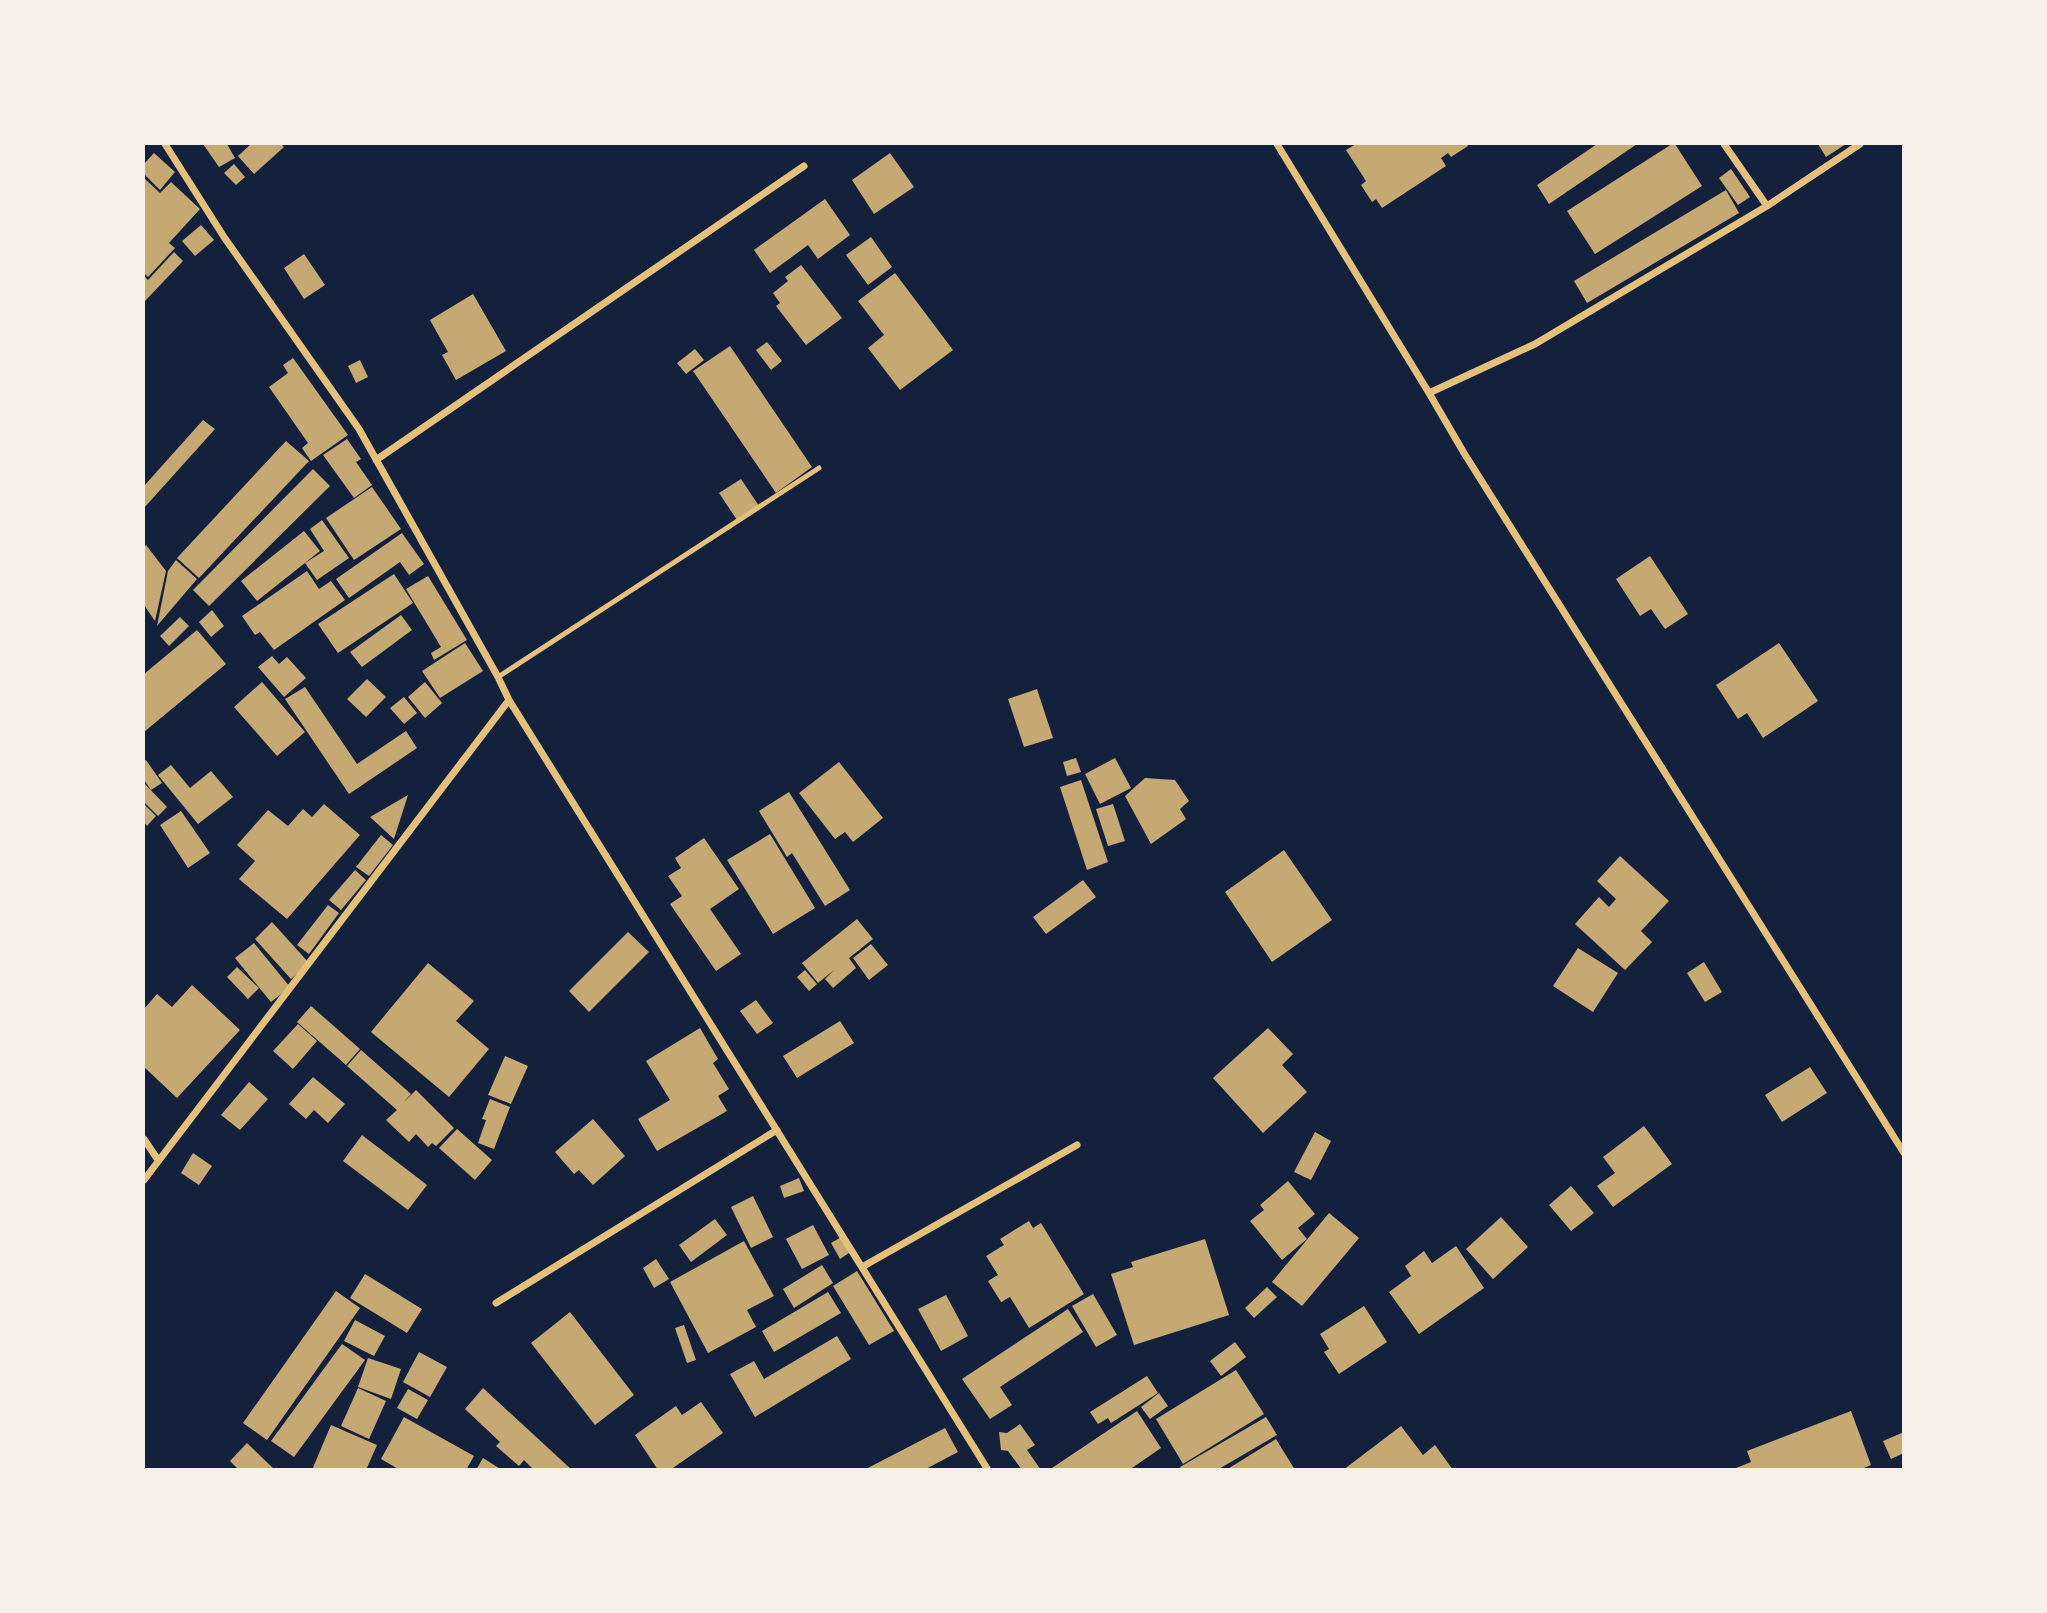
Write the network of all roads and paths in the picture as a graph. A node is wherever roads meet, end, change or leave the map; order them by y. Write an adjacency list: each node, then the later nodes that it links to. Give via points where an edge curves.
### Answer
1 (165, 144): 8 (street)
2 (1277, 144): 7 (street)
3 (1724, 144): 6 (street)
4 (1860, 144): 6 (street)
5 (804, 166): 8 (street)
6 (1767, 206): 7 (street, via 1535,344)
7 (1429, 393): 15 (street)
8 (376, 460): 10 (street)
9 (819, 468): 10 (lane)
10 (499, 677): 11 (street)
11 (509, 700): 12 (street); 16 (street)
12 (777, 1130): 18 (street); 19 (street)
13 (144, 1139): 16 (street)
14 (1077, 1145): 18 (street)
15 (1903, 1153)
16 (158, 1160): 17 (street)
17 (144, 1180)
18 (862, 1267): 20 (street)
19 (496, 1303)
20 (988, 1469)

